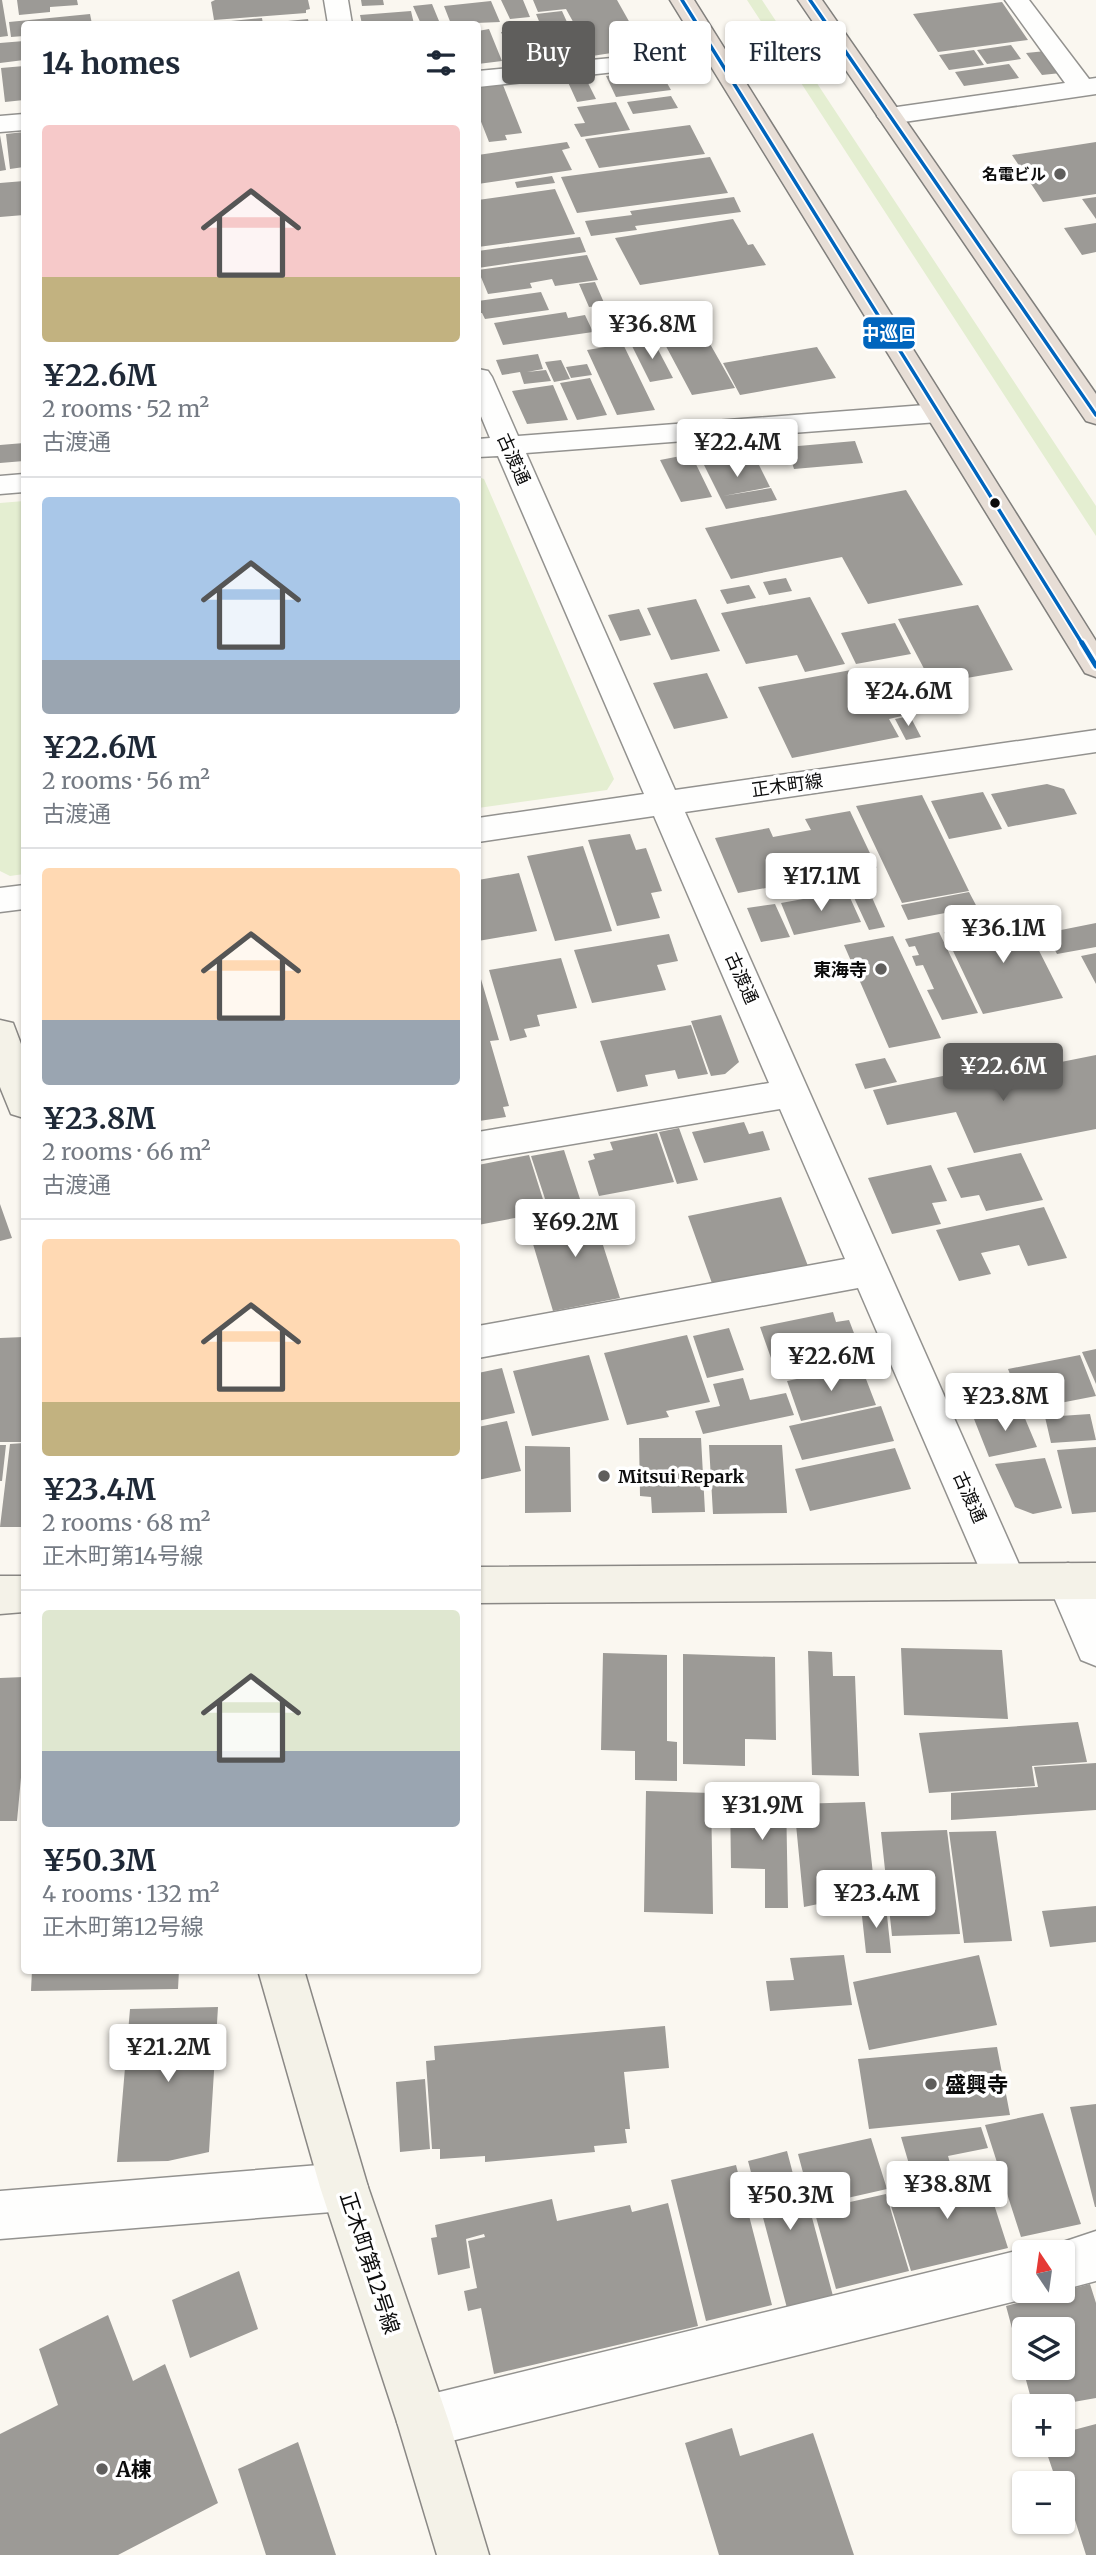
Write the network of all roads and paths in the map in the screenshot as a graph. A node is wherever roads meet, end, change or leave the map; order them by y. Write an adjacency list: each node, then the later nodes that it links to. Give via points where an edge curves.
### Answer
1 (336, 0): 5 (street)
2 (682, 0): 6 (highway)
3 (810, 0): 9 (highway)
4 (1017, 0): 8 (street)
5 (340, 21)
6 (715, 55): 7 (street); 14 (highway)
7 (481, 79)
8 (1089, 87): 9 (street)
9 (890, 116): 13 (highway)
10 (21, 122): 11 (street)
11 (0, 124)
12 (481, 391): 15 (street, 古渡通)
13 (1091, 400)
14 (938, 413): 15 (street); 18 (highway)
15 (493, 447): 20 (street, 古渡通)
16 (21, 483): 17 (street)
17 (0, 485)
18 (1096, 666)
19 (1096, 741): 20 (street, 正木町線)
20 (665, 802): 21 (street, 正木町線); 25 (street, 古渡通)
21 (481, 830)
22 (21, 897): 23 (street)
23 (0, 900)
24 (0, 1033): 26 (street)
25 (792, 1093): 27 (street); 28 (street, 古渡通)
26 (21, 1095)
27 (481, 1145)
28 (870, 1270): 29 (street); 30 (street, 古渡通)
29 (481, 1341)
30 (1005, 1580): 31 (street); 32 (street)
31 (1082, 1581): 35 (street)
32 (481, 1584)
33 (21, 1594): 34 (street)
34 (0, 1595)
35 (1096, 1647)
36 (282, 1974): 37 (street, 正木町第12号線)
37 (344, 2187): 38 (street); 42 (street, 正木町第12号線)
38 (0, 2215)
39 (1096, 2256): 40 (street)
40 (1075, 2261)
41 (1012, 2277): 42 (street)
42 (422, 2422): 43 (street, 正木町第12号線)
43 (463, 2555)

